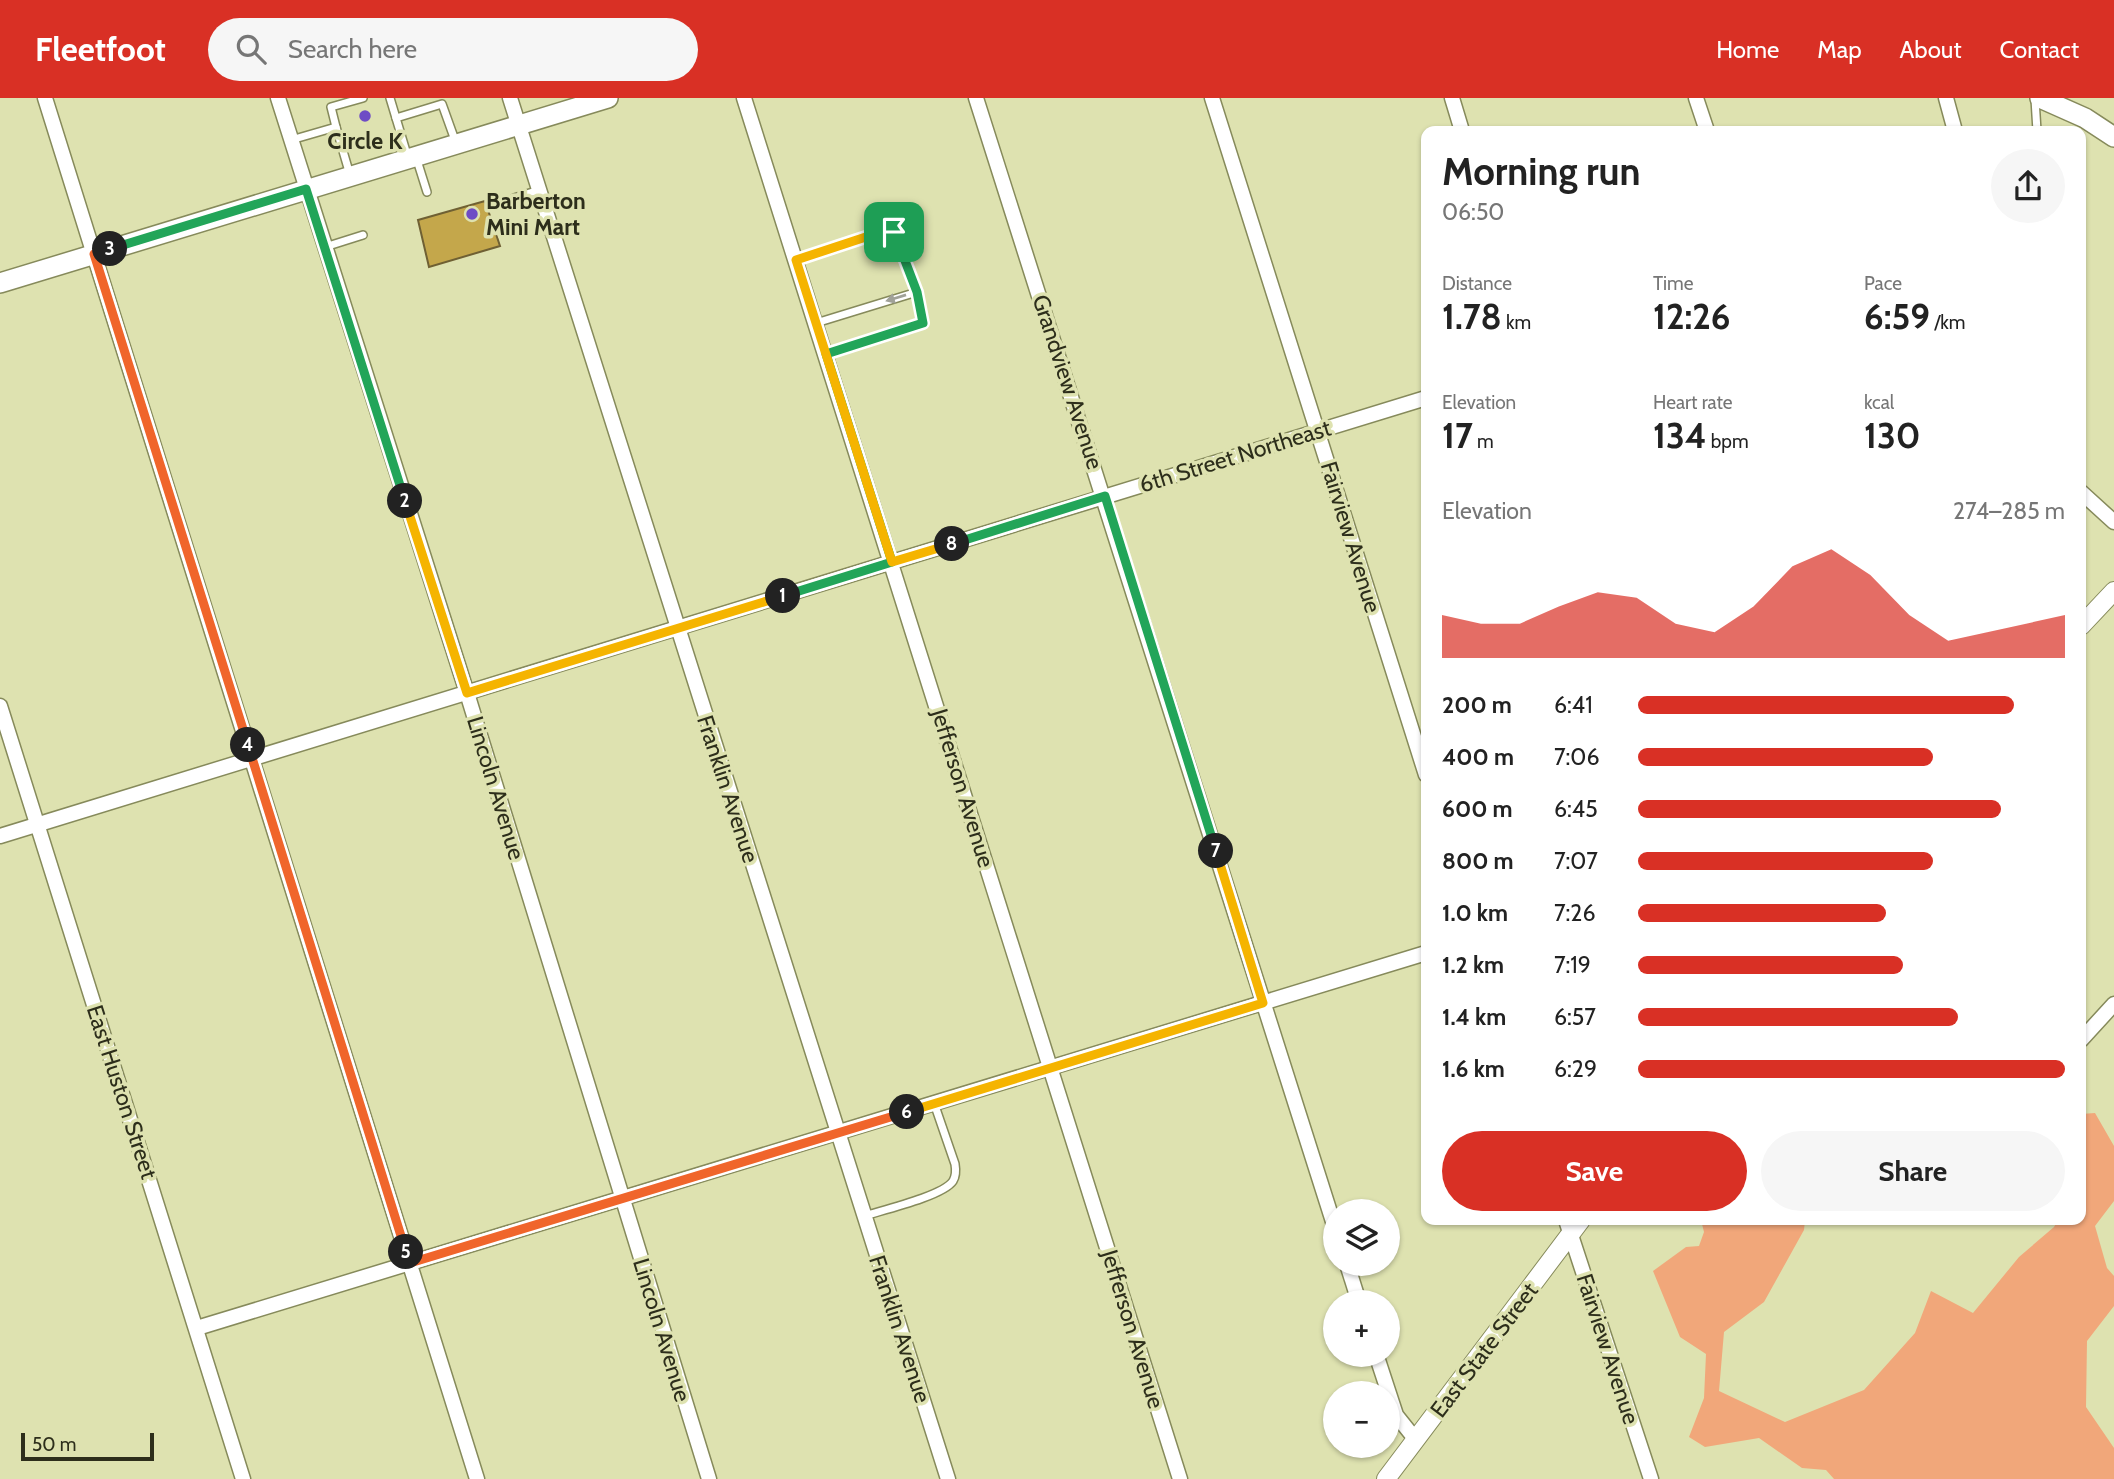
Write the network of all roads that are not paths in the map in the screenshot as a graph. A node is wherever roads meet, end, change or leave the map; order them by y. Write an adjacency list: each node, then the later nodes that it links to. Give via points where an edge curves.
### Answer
1 (45, 98): 33 (street)
2 (278, 98): 23 (street, Lincoln Avenue)
3 (363, 98): 21 (lane, via 331,107)
4 (390, 98): 15 (lane)
5 (510, 98): 16 (street, Franklin Avenue)
6 (608, 98): 16 (main road)
7 (744, 98): 34 (street, Jefferson Avenue)
8 (976, 98): 41 (street, Grandview Avenue)
9 (1212, 98): 40 (street, Fairview Avenue)
10 (1452, 98): 17 (street)
11 (1696, 98): 18 (street)
12 (1945, 98): 19 (street)
13 (2035, 98): 20 (lane)
14 (2040, 98): 22 (main road)
15 (396, 118): 24 (lane, via 442,104); 25 (lane)
16 (519, 126): 24 (main road); 28 (street, Franklin Avenue)
17 (1460, 126)
18 (1705, 126)
19 (1953, 126)
20 (2036, 126)
21 (336, 127): 23 (lane); 26 (lane)
22 (2114, 137)
23 (291, 140): 27 (street, Lincoln Avenue)
24 (456, 144): 25 (main road)
25 (412, 158): 26 (main road); 29 (lane)
26 (350, 176): 27 (main road)
27 (306, 189): 32 (street, Lincoln Avenue); 33 (main road)
28 (539, 190): 30 (lane); 47 (street, Franklin Avenue)
29 (427, 192)
30 (514, 198)
31 (363, 235): 32 (lane)
32 (324, 247): 48 (street, Lincoln Avenue)
33 (94, 254): 35 (main road); 50 (street)
34 (796, 260): 36 (lane, via 887,230 894,232 901,244); 37 (street, Jefferson Avenue)
35 (0, 283)
36 (917, 292): 37 (lane, one-way to 37); 38 (lane, via 923,323)
37 (816, 323): 38 (street, Jefferson Avenue)
38 (826, 354): 44 (street, Jefferson Avenue)
39 (1421, 400): 40 (street, 6th Street Northeast)
40 (1318, 431): 41 (street, 6th Street Northeast); 51 (street, Fairview Avenue)
41 (1105, 496): 44 (street, 6th Street Northeast); 55 (street, Grandview Avenue)
42 (2086, 497): 43 (street)
43 (2114, 522)
44 (892, 562): 47 (street, 6th Street Northeast); 58 (street, Jefferson Avenue)
45 (2114, 591): 46 (street)
46 (2086, 621)
47 (677, 628): 48 (street, 6th Street Northeast); 60 (street, Franklin Avenue)
48 (467, 693): 50 (street, 6th Street Northeast); 61 (street, Lincoln Avenue)
49 (0, 706): 52 (street, East Huston Street)
50 (252, 759): 52 (street, 6th Street Northeast); 66 (street)
51 (1421, 759)
52 (37, 825): 53 (street, 6th Street Northeast); 67 (street, East Huston Street)
53 (0, 836)
54 (1421, 956): 55 (street)
55 (1263, 1003): 58 (street); 62 (street, Grandview Avenue)
56 (2114, 1004): 57 (street)
57 (2086, 1035)
58 (1050, 1068): 59 (street); 74 (street, Jefferson Avenue)
59 (934, 1103): 60 (street); 63 (lane, via 955,1164 952,1183)
60 (837, 1133): 61 (street); 63 (street, Franklin Avenue)
61 (621, 1199): 66 (street); 72 (street, Lincoln Avenue)
62 (1326, 1199)
63 (863, 1216): 73 (street, Franklin Avenue)
64 (1571, 1225): 69 (street, East State Street)
65 (1572, 1225): 76 (street, Fairview Avenue)
66 (410, 1263): 67 (street); 71 (street)
67 (197, 1328): 70 (street, East Huston Street)
68 (1380, 1367): 69 (street, via 1396,1415)
69 (1416, 1440): 75 (street, East State Street)
70 (243, 1479)
71 (477, 1479)
72 (709, 1479)
73 (947, 1479)
74 (1180, 1479)
75 (1386, 1479)
76 (1651, 1479)

